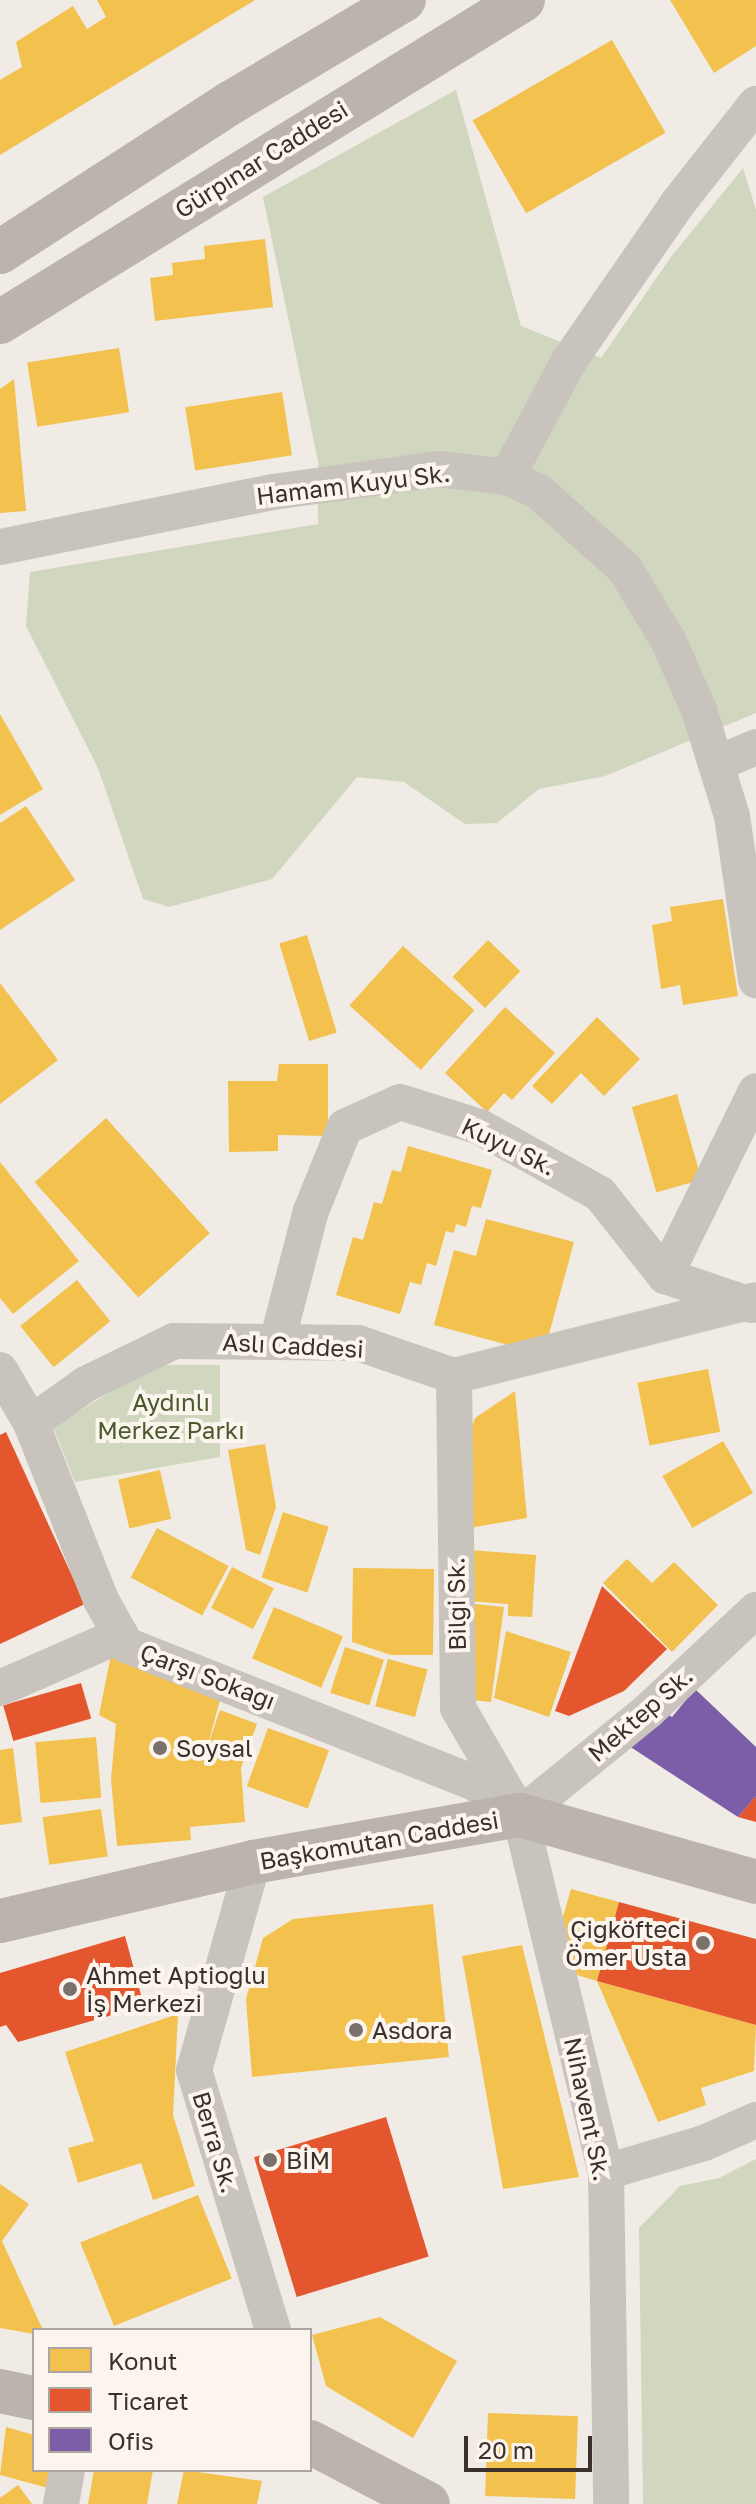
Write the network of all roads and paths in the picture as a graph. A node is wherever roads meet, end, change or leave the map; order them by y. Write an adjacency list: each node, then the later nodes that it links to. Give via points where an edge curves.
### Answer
1 (404, 0): 4 (main road, via 232,102)
2 (523, 0): 5 (main road, Gürpınar Caddesi)
3 (756, 104): 6 (street, via 678,203 569,361)
4 (0, 252)
5 (0, 322)
6 (507, 477): 7 (street, Hamam Kuyu Sk., via 439,469 273,492); 9 (street, Hamam Kuyu Sk., via 567,514 641,589 699,710)
7 (0, 547)
8 (756, 747): 9 (street)
9 (716, 764): 10 (street, Hamam Kuyu Sk.)
10 (744, 824): 11 (street, Hamam Kuyu Sk.)
11 (756, 980)
12 (756, 1091): 13 (street)
13 (665, 1276): 14 (street); 15 (street, Kuyu Sk., via 600,1194 480,1127 400,1102 345,1127 311,1211)
14 (754, 1305): 17 (street)
15 (277, 1342): 17 (street, Aslı Caddesi, via 358,1343); 18 (street, Aslı Caddesi, via 174,1341 86,1384)
16 (0, 1370): 18 (street, Çarşı Sokağı)
17 (454, 1376): 22 (street, Bilgi Sk., via 458,1708)
18 (31, 1423): 20 (street, Çarşı Sokağı, via 101,1600)
19 (756, 1610): 22 (street, Mektep Sk., via 648,1711)
20 (121, 1635): 21 (street); 22 (street, Çarşı Sokağı, via 126,1645 475,1783)
21 (0, 1688)
22 (520, 1815): 23 (main road, Başkomutan Caddesi); 24 (main road, Başkomutan Caddesi); 27 (street, Nihavent Sk.)
23 (253, 1862): 25 (main road, Başkomutan Caddesi); 28 (street, Berra Sk., via 194,2070)
24 (756, 1882)
25 (0, 1921)
26 (756, 2120): 27 (street, via 704,2143)
27 (606, 2172): 35 (street, Nihavent Sk.)
28 (272, 2328)
29 (0, 2391): 30 (main road)
30 (32, 2398)
31 (312, 2443): 34 (main road)
32 (67, 2472): 33 (street)
33 (61, 2504)
34 (428, 2504)
35 (611, 2504)

